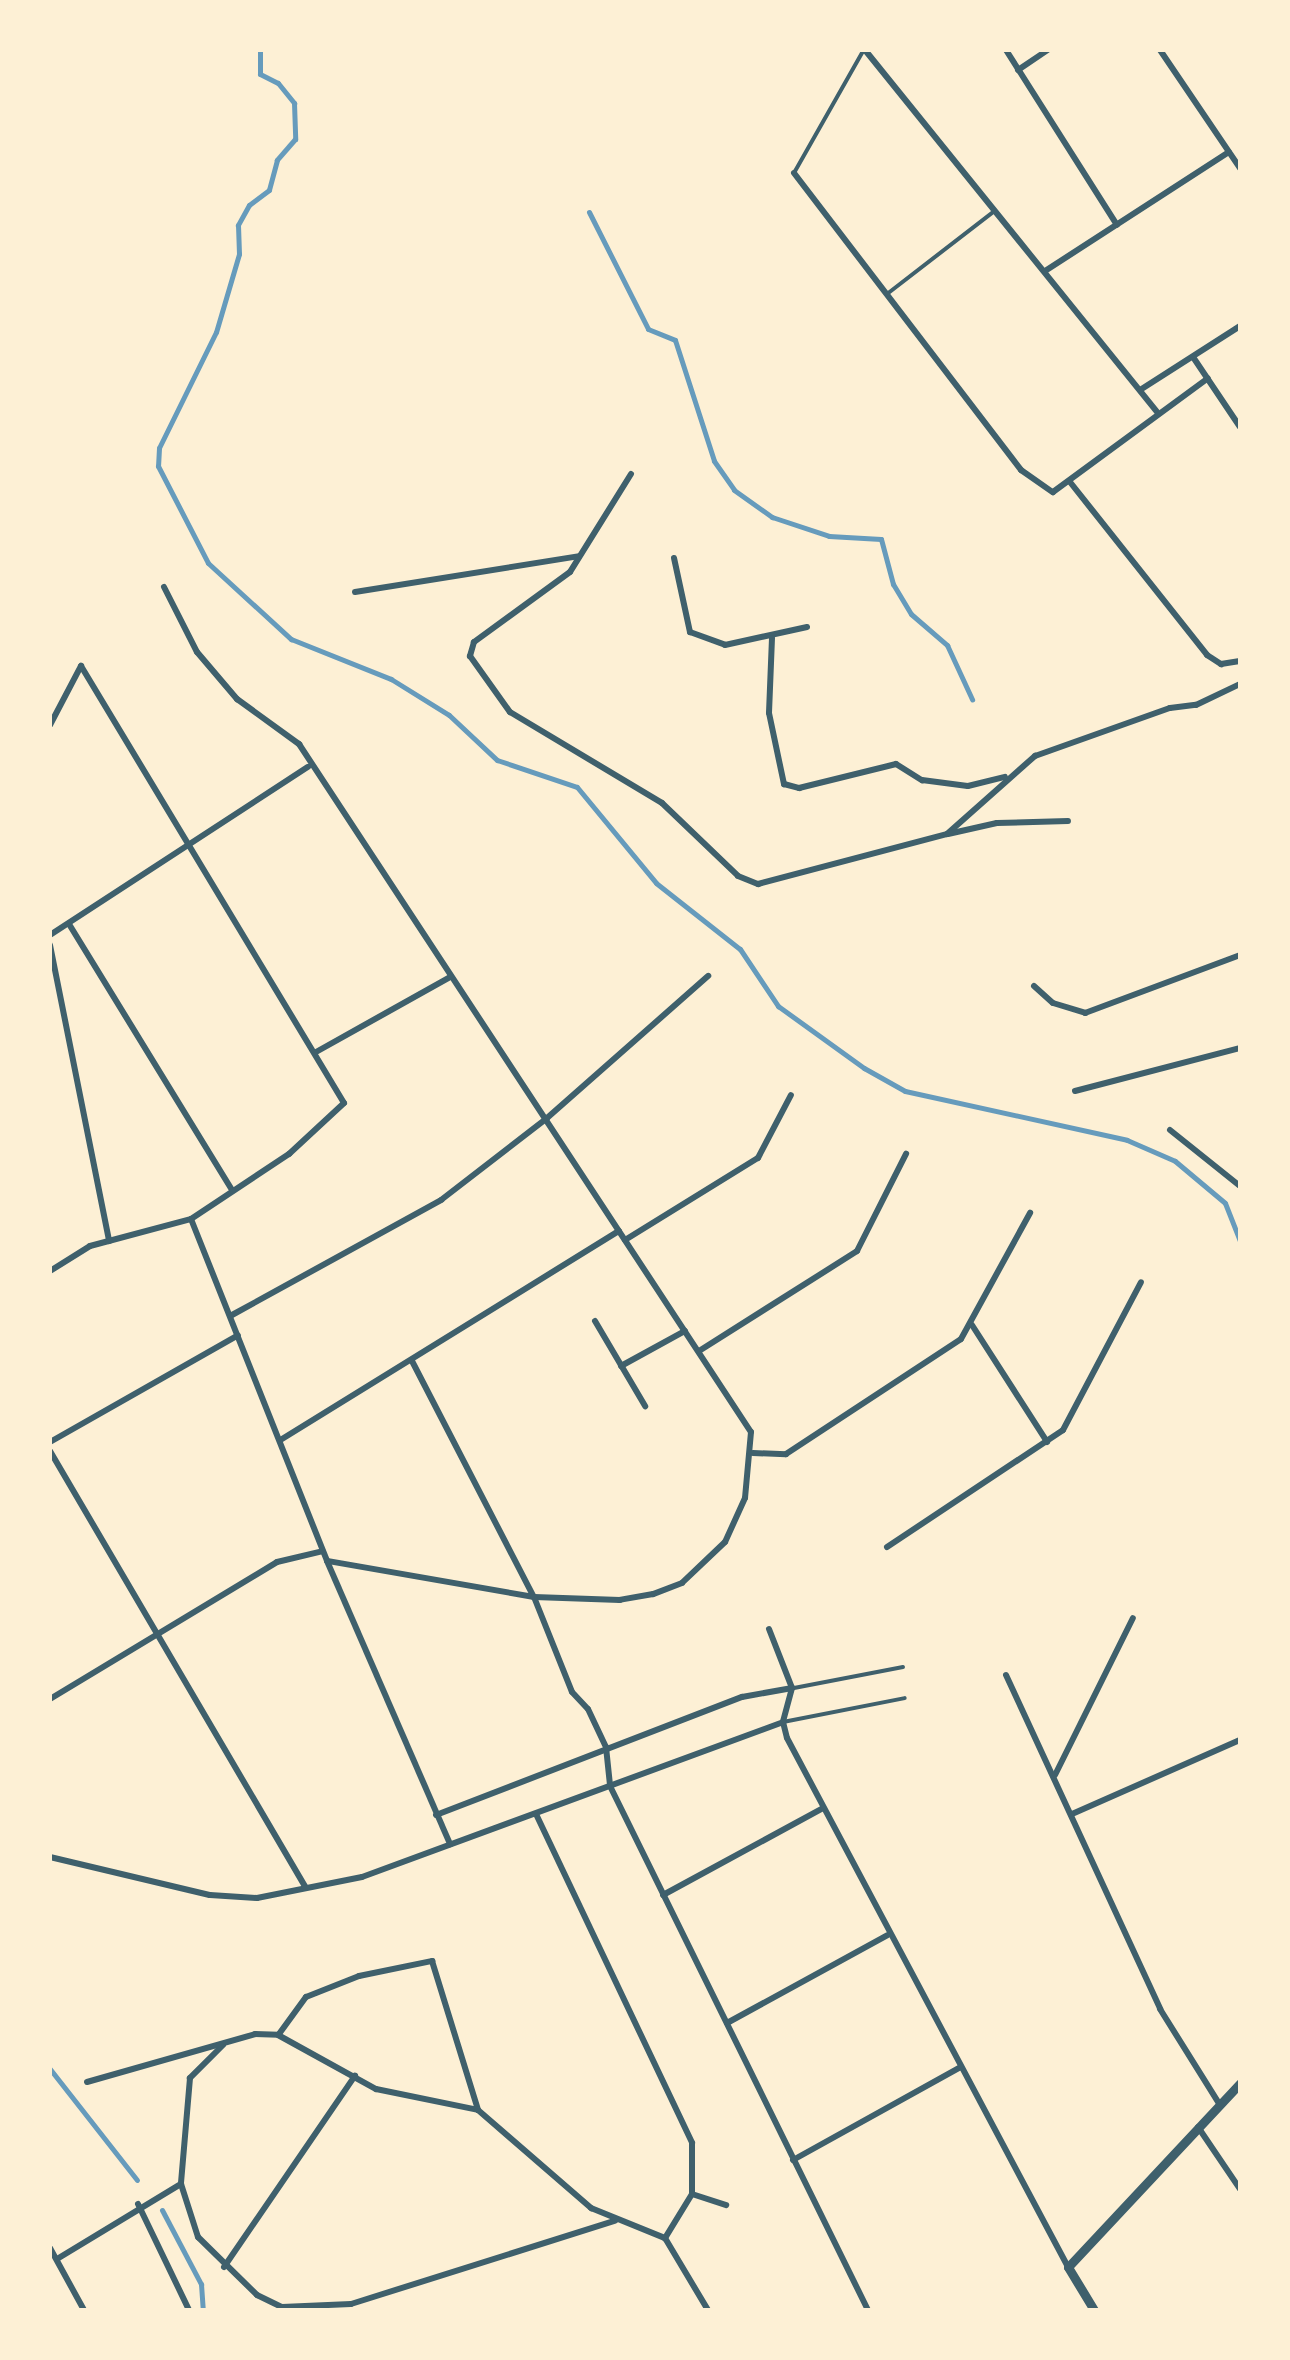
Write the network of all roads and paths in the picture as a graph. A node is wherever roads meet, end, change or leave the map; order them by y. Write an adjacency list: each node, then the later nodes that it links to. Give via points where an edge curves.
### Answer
1 (864, 50): 8 (lane); 9 (street)
2 (1006, 50): 5 (street)
3 (1048, 50): 5 (street)
4 (1160, 50): 6 (street)
5 (1018, 70): 10 (street)
6 (1230, 152): 7 (street); 10 (street)
7 (1240, 168)
8 (794, 173): 12 (street)
9 (993, 212): 11 (street); 12 (lane)
10 (1116, 225): 11 (street)
11 (1044, 271): 16 (street)
12 (887, 294): 20 (street, via 1021,470 1053,492)
13 (1240, 326): 14 (street)
14 (1193, 357): 15 (street); 16 (street)
15 (1208, 378): 17 (street); 18 (street)
16 (1140, 390): 17 (street)
17 (1158, 412): 20 (street)
18 (1240, 427)
19 (631, 474): 21 (street)
20 (1070, 482): 27 (street, via 1207,654 1221,664)
21 (580, 555): 24 (street); 33 (street, via 570,572 474,642 470,656 510,712 662,803 738,876 758,884)
22 (674, 558): 26 (street, via 690,632 725,645)
23 (164, 586): 30 (street, via 197,652 237,698 299,744)
24 (355, 592)
25 (807, 627): 26 (street)
26 (772, 638): 31 (street, via 769,713 784,784 799,788 896,764 922,780 968,786)
27 (1240, 661)
28 (1240, 684): 31 (street, via 1196,705 1066,742)
29 (50, 726): 34 (street, via 81,666)
30 (308, 768): 34 (street); 40 (street)
31 (1006, 776): 33 (street)
32 (1068, 821): 33 (street, via 997,822)
33 (946, 834)
34 (194, 848): 35 (street); 43 (street)
35 (70, 924): 36 (street); 50 (street)
36 (50, 934)
37 (50, 944): 55 (street)
38 (1240, 955): 41 (street, via 1086,1012 1053,1003)
39 (708, 976): 46 (street)
40 (450, 977): 43 (street); 46 (street)
41 (1034, 986)
42 (1240, 1048): 44 (street)
43 (316, 1052): 50 (street, via 344,1103 290,1154)
44 (1075, 1091)
45 (790, 1095): 54 (street, via 758,1158)
46 (546, 1118): 53 (street); 58 (street, via 440,1200)
47 (1170, 1130): 49 (street)
48 (906, 1154): 63 (street, via 857,1251)
49 (1240, 1186)
50 (232, 1190): 52 (street)
51 (1030, 1213): 60 (street)
52 (192, 1219): 55 (street); 58 (street)
53 (620, 1232): 54 (street); 64 (street)
54 (625, 1240): 61 (street)
55 (110, 1241): 56 (street)
56 (50, 1272)
57 (1141, 1282): 69 (street, via 1063,1430)
58 (232, 1315): 62 (street)
59 (595, 1321): 65 (street)
60 (971, 1324): 69 (street); 71 (street, via 961,1339 786,1454)
61 (685, 1331): 63 (street); 65 (street)
62 (238, 1335): 67 (street); 68 (street)
63 (698, 1352): 71 (street, via 751,1432)
64 (412, 1361): 67 (street); 75 (street)
65 (621, 1366): 66 (street)
66 (645, 1406)
67 (282, 1439): 73 (street)
68 (50, 1442)
69 (1047, 1442): 72 (street)
70 (50, 1452): 78 (street)
71 (753, 1453): 75 (street, via 735,1524 682,1583 620,1600)
72 (887, 1548)
73 (323, 1551): 74 (street); 78 (street, via 278,1562)
74 (327, 1561): 75 (street); 90 (street)
75 (534, 1598): 86 (street, via 572,1692)
76 (1133, 1618): 87 (street)
77 (769, 1629): 81 (street)
78 (156, 1633): 82 (street); 95 (street)
79 (902, 1667): 81 (lane)
80 (1006, 1675): 87 (street)
81 (792, 1688): 84 (street); 86 (street, via 742,1696)
82 (50, 1698)
83 (904, 1698): 84 (lane)
84 (783, 1722): 88 (street); 89 (street)
85 (1240, 1740): 92 (street)
86 (606, 1746): 88 (street); 90 (street)
87 (1054, 1776): 92 (street)
88 (610, 1786): 91 (street); 96 (street)
89 (823, 1808): 96 (street); 97 (street)
90 (436, 1814): 93 (street)
91 (536, 1814): 93 (street); 111 (street, via 677,2100 692,2143)
92 (1072, 1814): 105 (street, via 1160,2009)
93 (450, 1844): 95 (street, via 362,1877)
94 (50, 1858): 95 (street, via 210,1895 258,1898)
95 (306, 1888)
96 (663, 1895): 98 (street)
97 (888, 1934): 98 (street); 101 (street)
98 (727, 2023): 108 (street)
99 (278, 2034): 100 (street); 102 (street); 106 (street, via 306,1997 358,1976 432,1961)
100 (228, 2042): 103 (street); 109 (street, via 190,2078)
101 (961, 2068): 108 (street); 119 (street)
102 (355, 2076): 106 (street, via 406,2098); 118 (street)
103 (87, 2082)
104 (1240, 2083): 105 (street)
105 (1220, 2105): 107 (street)
106 (478, 2110): 114 (street)
107 (1198, 2126): 110 (street); 119 (street)
108 (794, 2160): 123 (street)
109 (181, 2184): 112 (street); 118 (street, via 198,2238)
110 (1240, 2189)
111 (692, 2194): 113 (street); 115 (street)
112 (138, 2204): 117 (street); 121 (street)
113 (726, 2205)
114 (614, 2221): 115 (street); 118 (street, via 406,2290 314,2308 282,2307)
115 (665, 2238): 122 (street)
116 (50, 2248): 117 (street)
117 (57, 2259): 120 (street)
118 (224, 2267)
119 (1068, 2267): 124 (street)
120 (84, 2310)
121 (189, 2310)
122 (708, 2310)
123 (868, 2310)
124 (1094, 2310)

